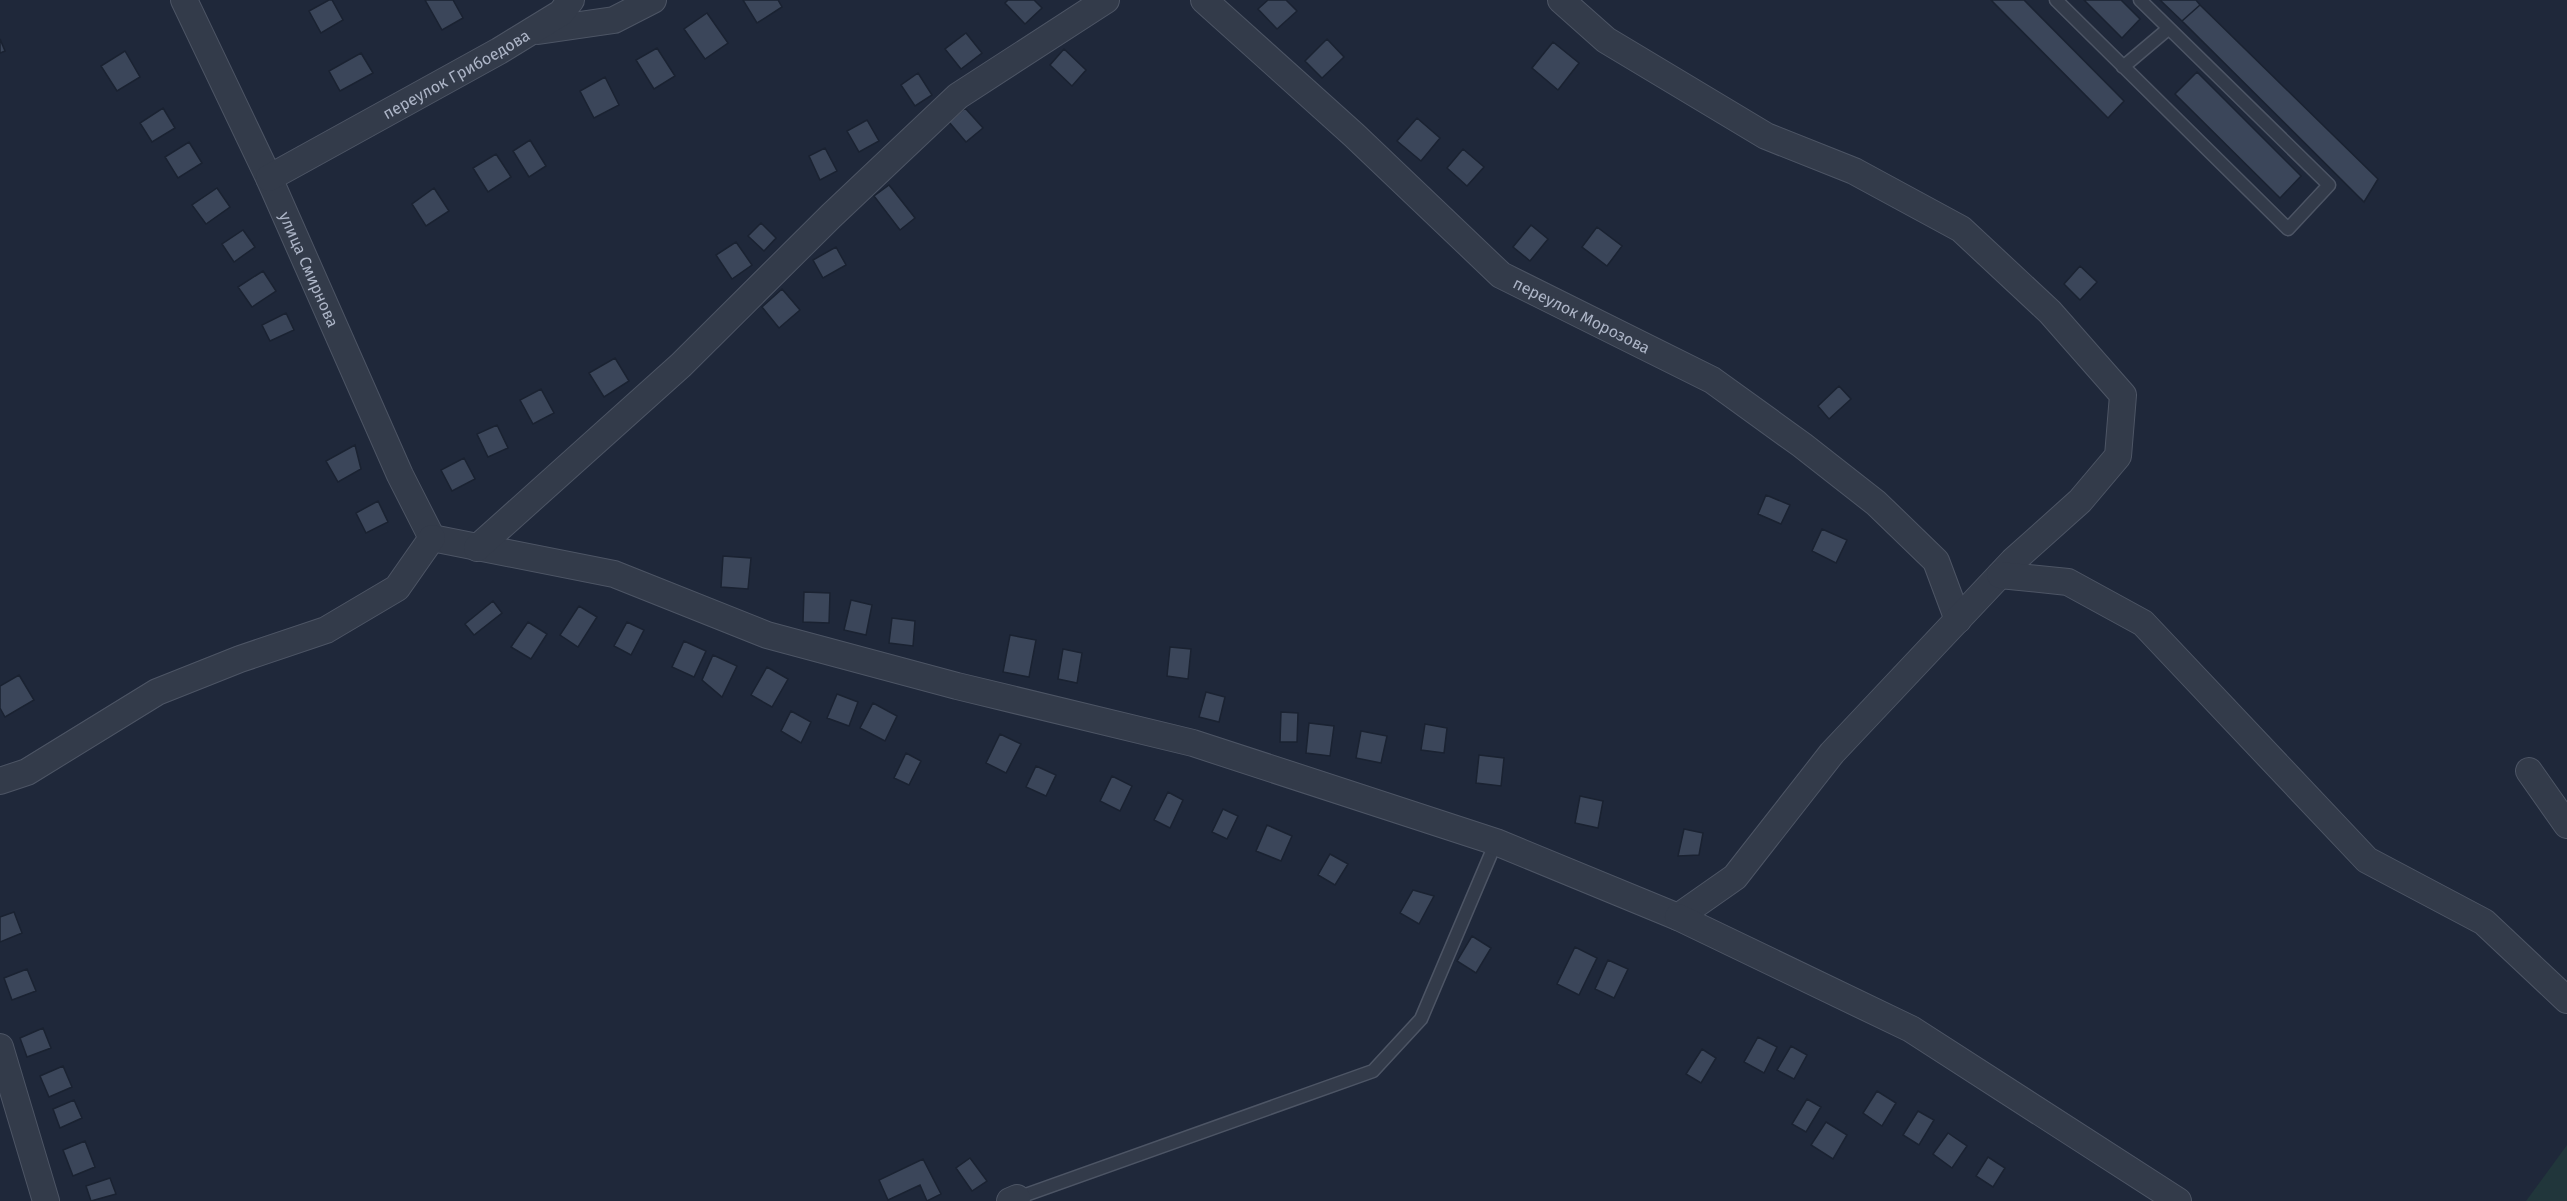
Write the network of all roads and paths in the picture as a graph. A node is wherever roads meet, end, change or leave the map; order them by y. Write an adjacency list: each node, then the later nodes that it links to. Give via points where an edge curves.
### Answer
1 (184, 0): 12 (street, улица Смирнова)
2 (571, 0): 10 (street, via 561,13)
3 (653, 0): 10 (street, переулок Грибоедова, via 614,20)
4 (1106, 0): 14 (street, via 958,96 681,365)
5 (1204, 0): 16 (street, переулок Морозова, via 1501,275 1712,380 1876,503 1936,561)
6 (1561, 0): 15 (street, via 1606,40 1766,136 1854,171 1961,229 2050,312 2123,395 2118,456 2080,501)
7 (2056, 0): 11 (lane)
8 (2139, 0): 9 (lane)
9 (2168, 29): 11 (lane); 11 (lane, via 2329,185 2288,230)
10 (528, 33): 12 (street, переулок Грибоедова)
11 (2122, 67)
12 (269, 178): 13 (street, улица Смирнова, via 400,475)
13 (432, 538): 14 (street); 18 (street, via 397,588 326,630 157,692 27,772)
14 (477, 548): 20 (street, via 614,574 768,635 1192,743)
15 (2000, 575): 16 (street); 22 (street, via 2068,582 2143,623 2367,860 2484,922)
16 (1958, 620): 21 (street, via 1832,753 1736,877)
17 (2529, 771): 19 (street)
18 (0, 781)
19 (2567, 825)
20 (1496, 842): 21 (street); 24 (lane, via 1421,1019 1372,1071)
21 (1678, 917): 26 (street, via 1911,1029)
22 (2567, 1000)
23 (0, 1047): 25 (street)
24 (1014, 1200)
25 (46, 1201)
26 (2178, 1201)

